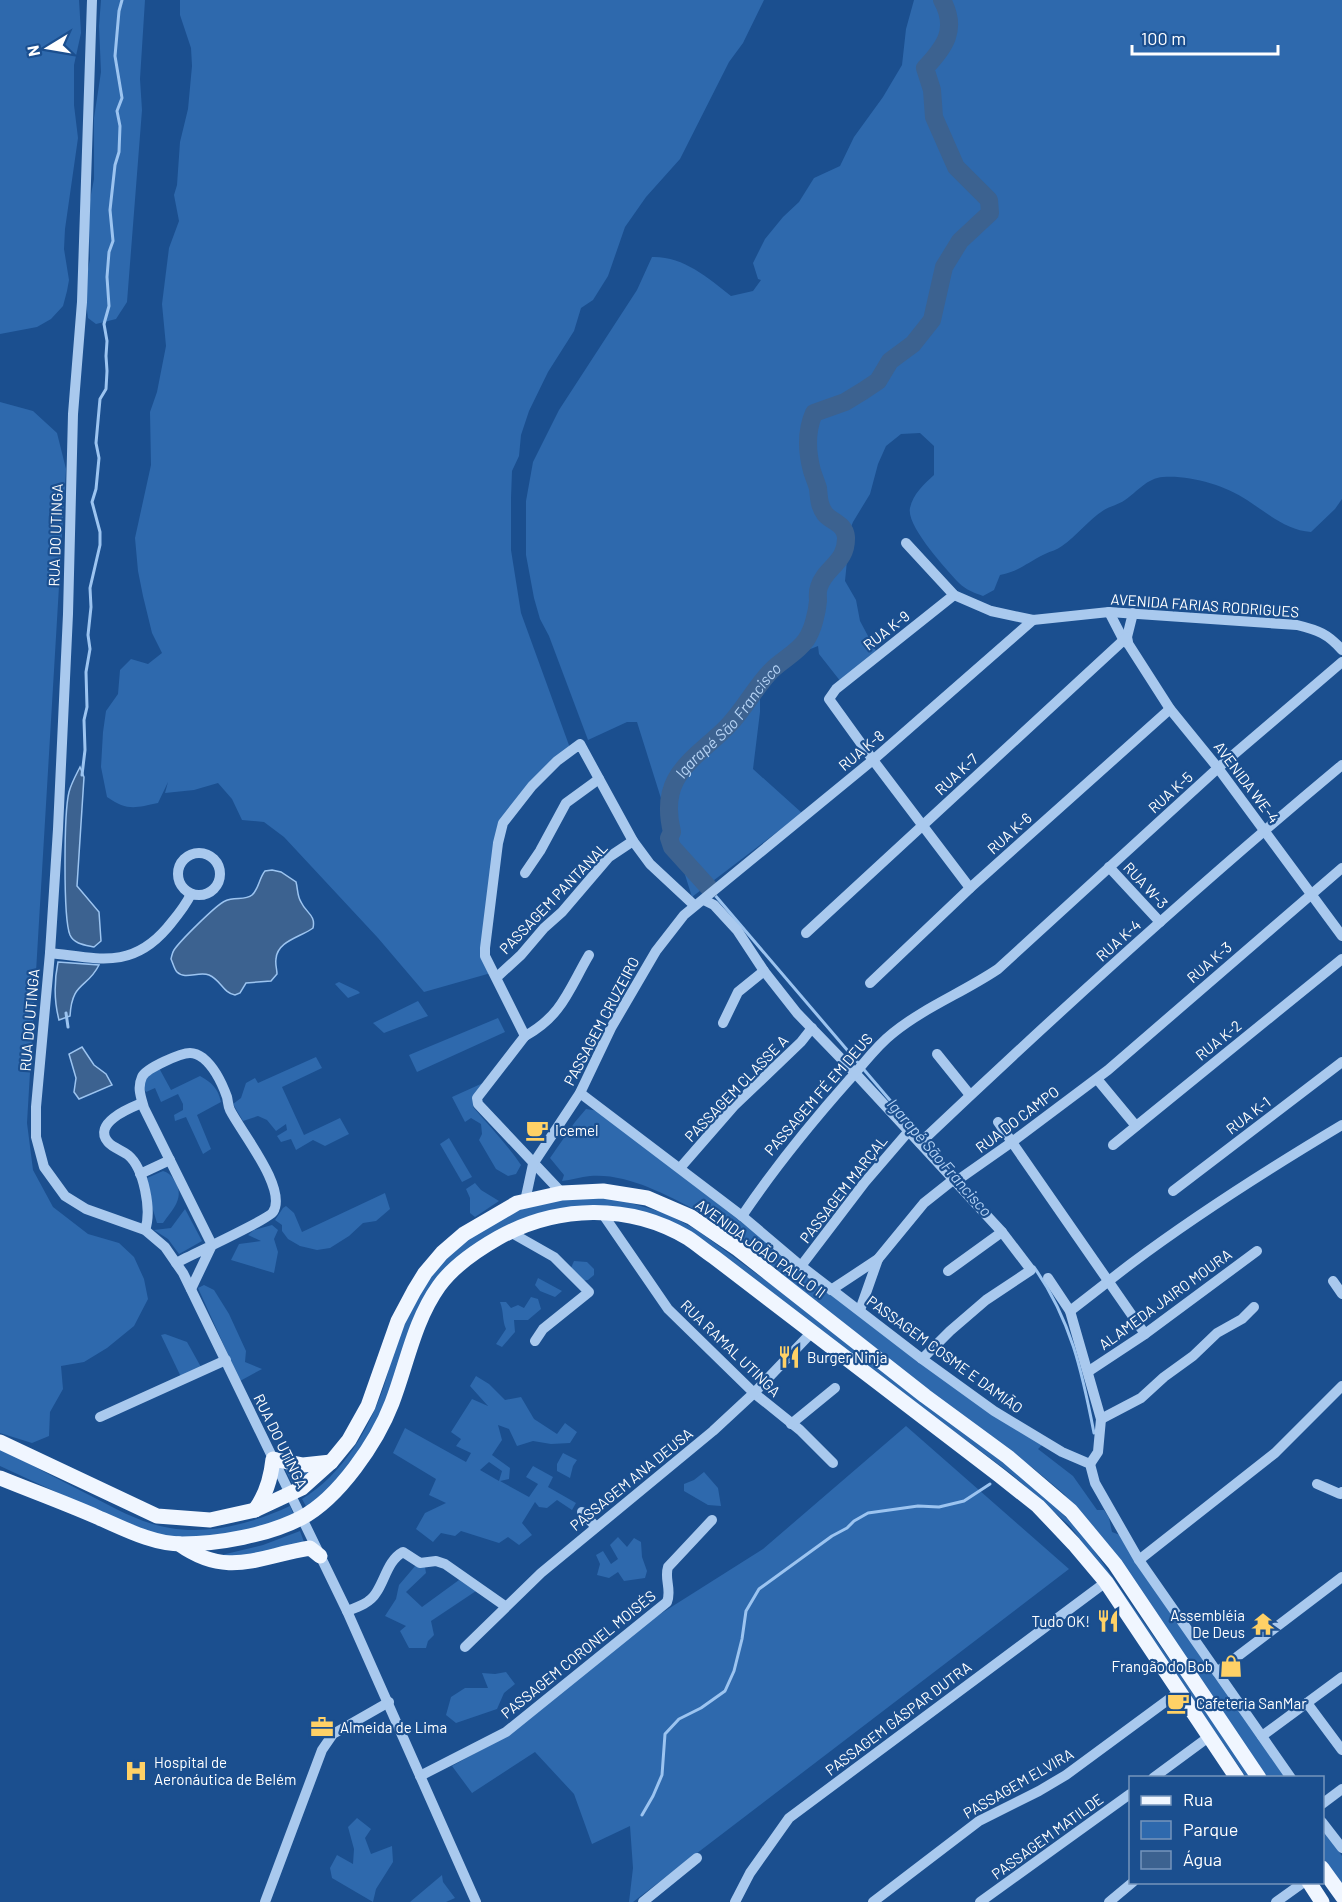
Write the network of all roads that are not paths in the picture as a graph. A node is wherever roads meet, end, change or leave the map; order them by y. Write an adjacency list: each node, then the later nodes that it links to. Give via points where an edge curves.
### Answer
1 (92, 0): 29 (street, RUA DO UTINGA, via 82,302 73,414 68,614)
2 (906, 543): 3 (street, AVENIDA FARIAS RODRIGUES)
3 (954, 595): 6 (street, AVENIDA FARIAS RODRIGUES, via 991,611); 11 (street, RUA K-9, via 830,695 831,703)
4 (1110, 612): 5 (street, AVENIDA FARIAS RODRIGUES); 6 (street, AVENIDA FARIAS RODRIGUES); 7 (street, AVENIDA WE-4)
5 (1132, 614): 7 (street); 8 (street, AVENIDA FARIAS RODRIGUES, via 1297,625 1331,637)
6 (1033, 620): 11 (street, RUA K-8)
7 (1126, 640): 10 (street, AVENIDA WE-4); 15 (street, RUA K-7)
8 (1342, 650)
9 (1342, 662): 13 (street, RUA K-5)
10 (1170, 709): 13 (street, AVENIDA WE-4); 21 (street, RUA K-6)
11 (873, 760): 15 (street); 24 (street, RUA K-8)
12 (1342, 765): 16 (street, RUA K-4)
13 (1218, 768): 16 (street, AVENIDA WE-4); 18 (street, RUA K-5)
14 (598, 780): 17 (street); 20 (street, via 566,803); 33 (street, via 580,744 556,761 503,824 485,948)
15 (922, 825): 21 (street); 26 (street, RUA K-7)
16 (1265, 830): 22 (street, AVENIDA WE-4); 25 (street, RUA K-4)
17 (633, 841): 24 (street, via 650,864); 33 (street, PASSAGEM PANTANAL, via 609,857 557,917)
18 (1109, 867): 25 (street, RUA W-3); 28 (street, RUA K-5)
19 (1342, 868): 22 (street, RUA K-3)
20 (525, 873)
21 (970, 888): 34 (street, RUA K-6)
22 (1312, 893): 27 (street, AVENIDA WE-4); 41 (street, RUA K-3)
23 (191, 894): 23 (street, via 204,895 219,882 217,862 206,854 192,854 181,863 180,884); 29 (street, via 161,935 137,952 105,960)
24 (706, 898): 32 (street, via 737,930); 42 (street, PASSAGEM CRUZEIRO, via 672,929 651,960 611,1028)
25 (1160, 922): 43 (street, RUA K-4)
26 (806, 933)
27 (1342, 936)
28 (1022, 948): 40 (street, PASSAGEM FÉ EM DEUS, via 971,987 913,1018)
29 (50, 953): 62 (street, RUA DO UTINGA, via 36,1107 39,1154 65,1196 86,1209)
30 (589, 955): 37 (street, via 561,1006 540,1028)
31 (1342, 959): 47 (street, RUA K-2)
32 (764, 970): 35 (street, via 738,992); 36 (street)
33 (496, 977): 37 (street)
34 (870, 982)
35 (723, 1023)
36 (812, 1028): 40 (street); 54 (street, PASSAGEM CLASSE A, via 734,1106)
37 (525, 1036): 53 (street, via 477,1098 484,1112)
38 (937, 1054): 43 (street)
39 (1342, 1062): 57 (street, RUA K-1)
40 (858, 1069): 48 (street); 61 (street, PASSAGEM FÉ EM DEUS, via 794,1143)
41 (1097, 1078): 47 (street); 50 (street, RUA DO CAMPO)
42 (580, 1093): 53 (street, PASSAGEM CRUZEIRO); 54 (street, PASSAGEM COSME E DAMIÃO)
43 (970, 1095): 49 (street, RUA K-4)
44 (142, 1103): 52 (street); 55 (street, via 123,1112 104,1129 107,1140 129,1156); 65 (street, via 139,1092 145,1072 177,1056 199,1056 220,1080 229,1108 271,1180 276,1204 272,1215)
45 (998, 1122): 50 (street)
46 (1342, 1125): 73 (street, via 1262,1173)
47 (1136, 1126): 51 (street, RUA K-2)
48 (908, 1131): 49 (street); 69 (street, PASSAGEM MARÇAL)
49 (923, 1141): 56 (street)
50 (1012, 1142): 56 (street, RUA DO CAMPO); 73 (street)
51 (1113, 1145)
52 (170, 1160): 55 (street); 65 (street)
53 (533, 1164): 58 (street); 59 (street)
54 (680, 1168): 61 (street, PASSAGEM COSME E DAMIÃO)
55 (140, 1174): 62 (street, via 148,1222)
56 (957, 1180): 64 (street); 67 (street, RUA DO CAMPO, via 924,1203)
57 (1173, 1191)
58 (562, 1193): 59 (main road, AVENIDA JOÃO PAULO II); 127 (main road, AVENIDA JOÃO PAULO II, via 603,1191 630,1195 663,1203 691,1217 738,1249 1049,1490 1087,1528 1115,1564)
59 (525, 1201): 94 (main road, AVENIDA JOÃO PAULO II, via 464,1234 425,1273 398,1321 368,1407)
60 (602, 1213): 63 (main road, via 559,1214); 80 (main road, via 649,1221 687,1238); 88 (street, RUA RAMAL UTINGA, via 668,1309)
61 (742, 1216): 69 (street, PASSAGEM COSME E DAMIÃO)
62 (145, 1230): 68 (street, RUA DO UTINGA, via 165,1246)
63 (510, 1232): 82 (street, via 554,1257 589,1292 543,1329); 103 (main road, via 466,1258 439,1285 419,1323 379,1434 333,1492)
64 (1002, 1232): 70 (street); 83 (street, via 1032,1270 986,1300)
65 (212, 1245): 68 (street); 74 (street)
66 (1257, 1251): 81 (street, ALAMEDA JAIRO MOURA)
67 (878, 1259): 75 (street, RUA DO CAMPO); 78 (street, RUA DO CAMPO)
68 (176, 1263): 74 (street, RUA DO UTINGA)
69 (801, 1266): 75 (street, PASSAGEM COSME E DAMIÃO)
70 (948, 1271)
71 (1048, 1278): 79 (street)
72 (1333, 1281): 76 (street)
73 (1109, 1283): 79 (street); 81 (street)
74 (191, 1289): 84 (street, RUA DO UTINGA)
75 (831, 1290): 78 (street, PASSAGEM COSME E DAMIÃO)
76 (1342, 1294)
77 (1254, 1307): 90 (street, via 1242,1319 1216,1333 1141,1398)
78 (860, 1310): 83 (street, PASSAGEM COSME E DAMIÃO)
79 (1070, 1311): 85 (street)
80 (813, 1331): 88 (street, PASSAGEM ANA DEUSA); 112 (main road, via 1038,1506)
81 (1145, 1334): 85 (street, ALAMEDA JAIRO MOURA)
82 (535, 1341)
83 (922, 1359): 96 (street, PASSAGEM COSME E DAMIÃO, via 994,1411 1062,1452)
84 (226, 1360): 89 (street); 93 (street, RUA DO UTINGA)
85 (1089, 1371): 90 (street)
86 (1342, 1386): 110 (street, via 1275,1453)
87 (835, 1388): 91 (street)
88 (754, 1393): 91 (street, RUA RAMAL UTINGA); 105 (street, PASSAGEM ANA DEUSA)
89 (100, 1417)
90 (1101, 1419): 96 (street, via 1098,1452)
91 (791, 1424): 95 (street, RUA RAMAL UTINGA)
92 (0, 1442): 101 (main road, AVENIDA JOÃO PAULO II, via 158,1516 210,1520)
93 (273, 1459): 94 (main road, via 303,1466); 100 (street, RUA DO UTINGA); 101 (main road, via 270,1479)
94 (331, 1462): 100 (main road, AVENIDA JOÃO PAULO II)
95 (833, 1463)
96 (1090, 1464): 110 (street, via 1095,1484)
97 (0, 1478): 107 (main road, via 139,1535)
98 (1317, 1484): 99 (street)
99 (1342, 1492)
100 (291, 1495): 101 (main road, AVENIDA JOÃO PAULO II); 103 (street, RUA DO UTINGA)
101 (255, 1510)
102 (582, 1512): 105 (street)
103 (301, 1518): 106 (street, RUA DO UTINGA); 107 (main road, via 258,1533)
104 (712, 1520): 124 (street, PASSAGEM CORONEL MOISÉS, via 668,1567 667,1602 506,1732)
105 (596, 1527): 113 (street, PASSAGEM ANA DEUSA)
106 (310, 1535): 108 (main road); 109 (street, RUA DO UTINGA)
107 (179, 1544): 108 (main road, via 197,1556 242,1563)
108 (299, 1550): 109 (main road, via 314,1549)
109 (320, 1556): 114 (street, RUA DO UTINGA)
110 (1139, 1560): 116 (street)
111 (1342, 1577): 116 (street)
112 (1106, 1582): 118 (main road); 143 (street, PASSAGEM GÁSPAR DUTRA, via 789,1818 750,1873)
113 (506, 1606): 114 (street, via 445,1564 420,1563 403,1552 388,1569 377,1593); 115 (street, PASSAGEM ANA DEUSA)
114 (347, 1611): 119 (street, RUA DO UTINGA)
115 (465, 1647)
116 (1216, 1672): 122 (street)
117 (1342, 1677): 120 (street)
118 (1180, 1691): 121 (main road); 144 (street, PASSAGEM ELVIRA, via 1066,1775 979,1821)
119 (389, 1702): 124 (street, RUA DO UTINGA); 140 (street, via 333,1734 322,1750)
120 (1307, 1703): 122 (street); 123 (street)
121 (1210, 1736): 125 (street); 126 (main road)
122 (1262, 1736): 128 (street)
123 (1342, 1750)
124 (420, 1776): 141 (street, RUA DO UTINGA)
125 (1156, 1776)
126 (1236, 1776)
127 (1257, 1776)
128 (1290, 1776)
129 (1342, 1789): 131 (street)
130 (1129, 1795): 145 (street, PASSAGEM MATILDE)
131 (1324, 1803)
132 (1324, 1823): 133 (street)
133 (1342, 1848)
134 (697, 1858): 142 (street)
135 (1324, 1869): 139 (main road)
136 (1130, 1884): 146 (street)
137 (1301, 1884): 147 (street)
138 (1310, 1884): 148 (main road)
139 (1342, 1896)
140 (265, 1902)
141 (476, 1902)
142 (642, 1902)
143 (735, 1902)
144 (873, 1902)
145 (980, 1902)
146 (1108, 1902)
147 (1276, 1902)
148 (1322, 1902)

